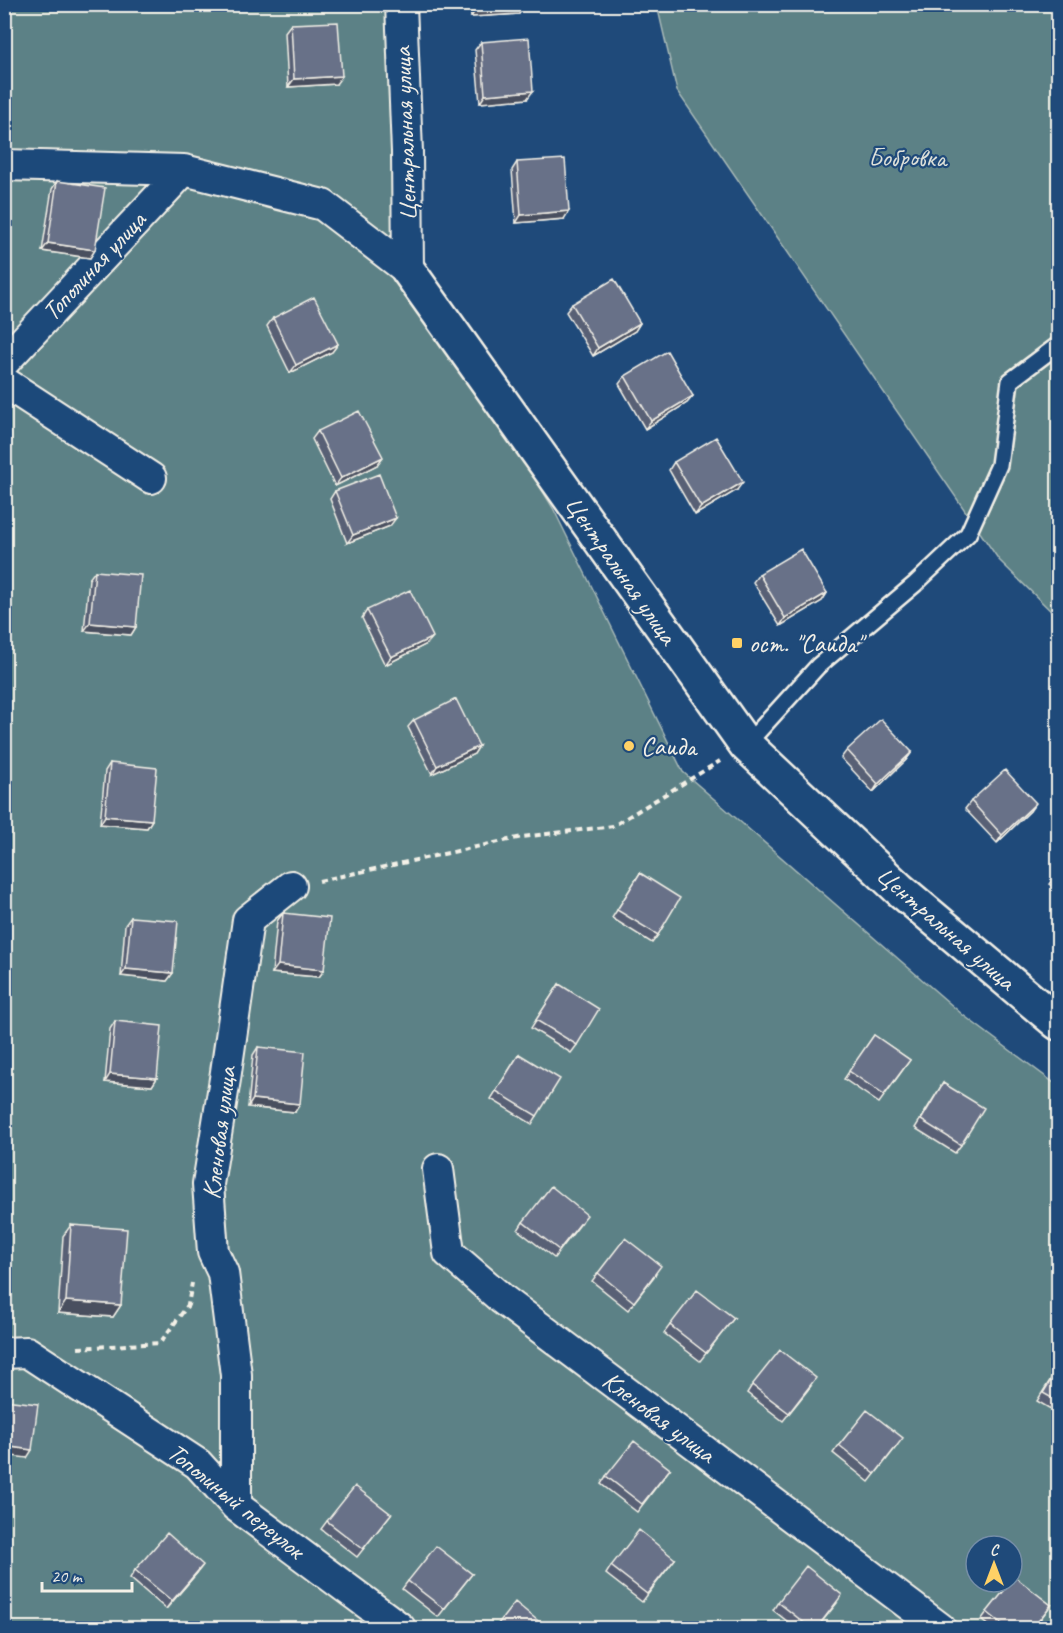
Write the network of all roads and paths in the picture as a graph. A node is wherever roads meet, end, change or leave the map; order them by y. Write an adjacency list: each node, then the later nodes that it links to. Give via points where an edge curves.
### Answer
1 (401, 4): 4 (street, Центральная улица)
2 (4, 165): 3 (street)
3 (183, 170): 4 (street, via 323,205); 6 (street, Тополиная улица)
4 (408, 270): 9 (street, Центральная улица)
5 (1059, 345): 9 (lane, via 1010,381 999,465 968,534 818,666)
6 (4, 362)
7 (4, 382): 8 (street)
8 (151, 478)
9 (746, 745): 10 (path, via 613,826 522,837); 11 (street, Центральная улица, via 899,889)
10 (291, 886): 15 (street, Кленовая улица, via 248,920 208,1184 213,1252 223,1273 236,1375)
11 (1059, 1023)
12 (438, 1169): 17 (street, Кленовая улица, via 449,1253 502,1299)
13 (194, 1274): 14 (path, via 188,1305 160,1343)
14 (16, 1352): 15 (street, Тополиный переулок, via 198,1464)
15 (236, 1506): 16 (street, Тополиный переулок)
16 (400, 1629)
17 (940, 1629)

